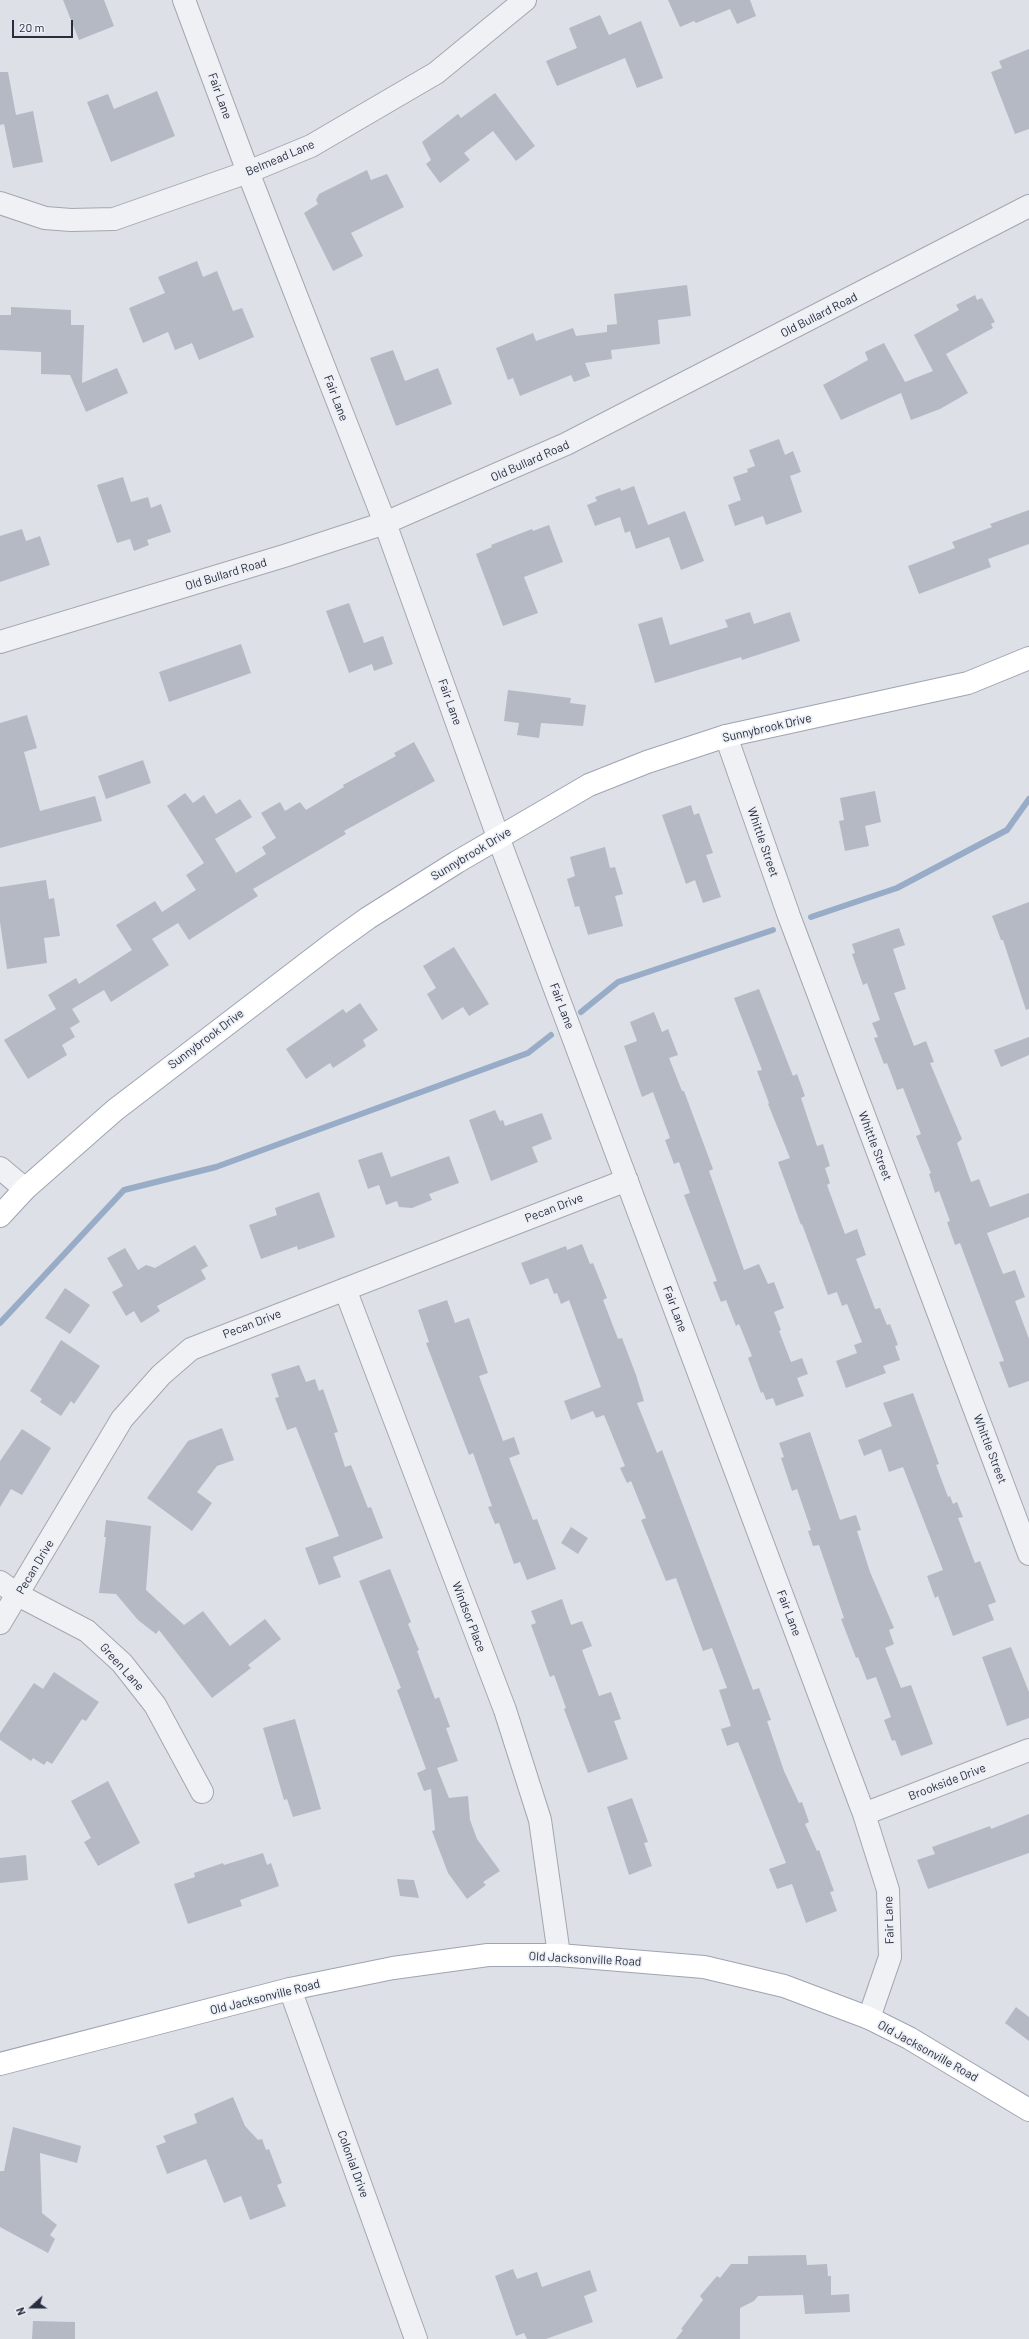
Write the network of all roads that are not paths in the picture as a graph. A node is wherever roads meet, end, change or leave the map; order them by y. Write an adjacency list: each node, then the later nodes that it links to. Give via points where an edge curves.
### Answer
1 (184, 0): 3 (street, Fair Lane)
2 (525, 0): 3 (street, Belmead Lane, via 436,73 311,146)
3 (248, 172): 4 (street, Belmead Lane, via 114,219 45,218); 6 (street, Fair Lane)
4 (0, 203)
5 (1029, 206): 6 (street, Old Bullard Road, via 566,444)
6 (385, 523): 7 (street, Old Bullard Road); 10 (street, Fair Lane)
7 (0, 642)
8 (1029, 658): 9 (main road, Sunnybrook Drive, via 968,684)
9 (726, 736): 10 (main road, Sunnybrook Drive, via 647,762 589,785); 16 (street, Whittle Street, via 794,931)
10 (498, 837): 12 (street, Fair Lane); 13 (main road, Sunnybrook Drive, via 368,918 332,944 114,1110)
11 (0, 1168): 13 (street)
12 (627, 1180): 15 (street, Pecan Drive); 22 (street, Fair Lane)
13 (25, 1189): 14 (main road, Sunnybrook Drive)
14 (0, 1216)
15 (345, 1289): 18 (street, Pecan Drive, via 191,1349 161,1375 122,1420); 23 (street, Windsor Place, via 505,1710 540,1820)
16 (1029, 1554)
17 (0, 1582): 18 (street, Green Lane)
18 (18, 1595): 19 (street, Pecan Drive); 21 (street, Green Lane, via 87,1631 122,1663 155,1705)
19 (0, 1623)
20 (1029, 1750): 22 (street, Brookside Drive)
21 (202, 1792)
22 (864, 1814): 25 (street, Fair Lane, via 888,1890 890,1957)
23 (559, 1955): 24 (main road, Old Jacksonville Road, via 488,1955 393,1968); 25 (main road, Old Jacksonville Road, via 704,1967 784,1986)
24 (290, 1989): 26 (main road, Old Jacksonville Road); 28 (street, Colonial Drive)
25 (869, 2018): 27 (main road, Old Jacksonville Road, via 909,2038)
26 (0, 2064)
27 (1029, 2110)
28 (416, 2339)

